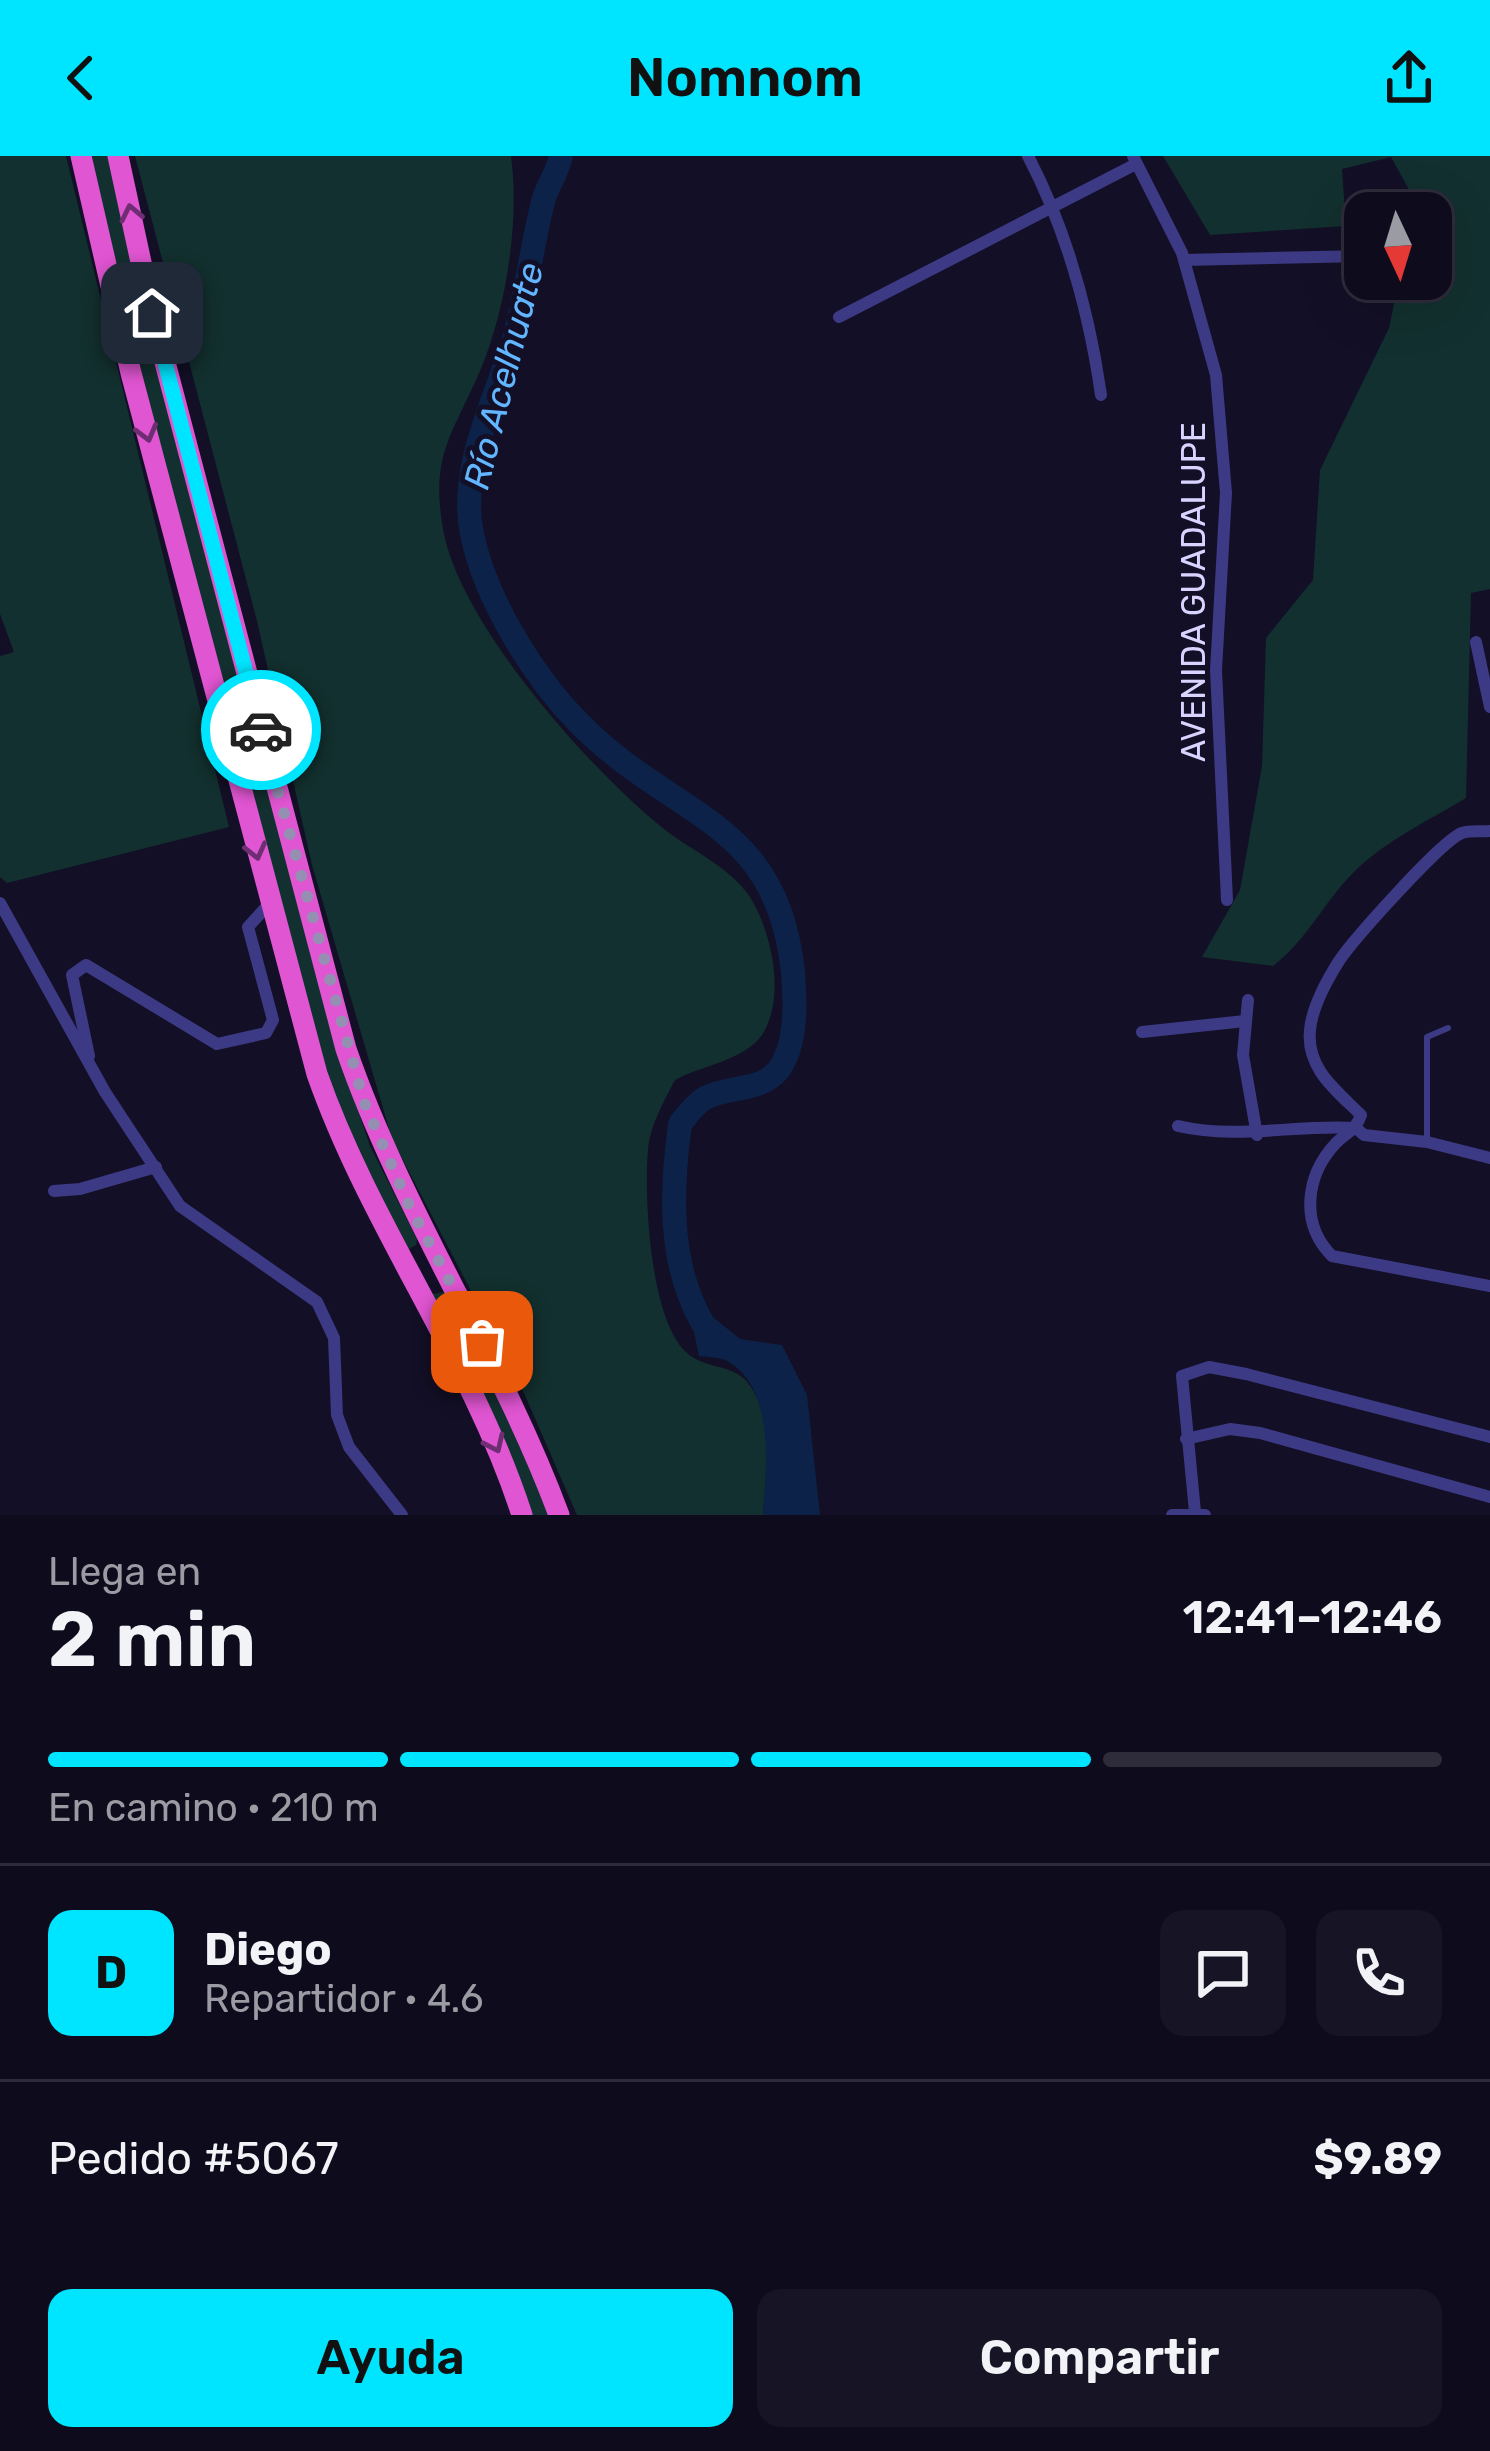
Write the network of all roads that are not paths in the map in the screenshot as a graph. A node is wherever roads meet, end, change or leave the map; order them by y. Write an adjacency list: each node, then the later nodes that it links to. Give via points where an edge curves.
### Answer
1 (81, 156): 15 (highway, one-way to 15)
2 (118, 156): 28 (highway, one-way to 2, via 364,1102 328,987)
3 (1028, 156): 5 (street)
4 (1134, 160): 5 (street); 7 (street, AVENIDA GUADALUPE)
5 (1054, 206): 8 (street); 9 (street, via 1091,329)
6 (1344, 256): 7 (street)
7 (1184, 260): 13 (street, AVENIDA GUADALUPE, via 1216,375 1226,494 1216,670)
8 (839, 317)
9 (1101, 395)
10 (1476, 642): 11 (street)
11 (1490, 707)
12 (1490, 831): 22 (street, via 1461,833 1429,858 1340,959 1318,1002 1310,1033 1318,1067 1361,1114)
13 (1227, 900)
14 (0, 903): 20 (street)
15 (269, 903): 20 (street, via 248,927 273,1021 266,1034 217,1044 86,964 76,968 72,985); 29 (highway, via 331,1112)
16 (1248, 1000): 17 (street)
17 (1245, 1022): 19 (street); 23 (street)
18 (1448, 1028): 24 (lane, via 1427,1037)
19 (1142, 1031)
20 (92, 1069): 26 (street)
21 (1178, 1126): 23 (street)
22 (1356, 1128): 23 (street); 24 (street); 30 (street, via 1317,1172 1309,1220 1315,1239 1332,1256 1360,1264)
23 (1257, 1135)
24 (1427, 1142): 25 (street)
25 (1490, 1158)
26 (156, 1167): 27 (street); 37 (street, via 180,1206 317,1302 334,1338 337,1415 349,1448)
27 (54, 1190)
28 (426, 1238): 29 (highway, via 418,1254); 31 (highway)
29 (398, 1256): 32 (highway)
30 (1490, 1286)
31 (454, 1290): 32 (highway, via 432,1284); 39 (highway, via 522,1421)
32 (424, 1305): 38 (highway, one-way to 38, via 502,1457)
33 (1490, 1437): 34 (street, via 1209,1367 1182,1376)
34 (1186, 1439): 35 (street, via 1231,1429 1260,1433); 36 (street)
35 (1490, 1497)
36 (1200, 1514): 40 (street)
37 (402, 1515)
38 (522, 1515)
39 (559, 1515)
40 (1172, 1515)

